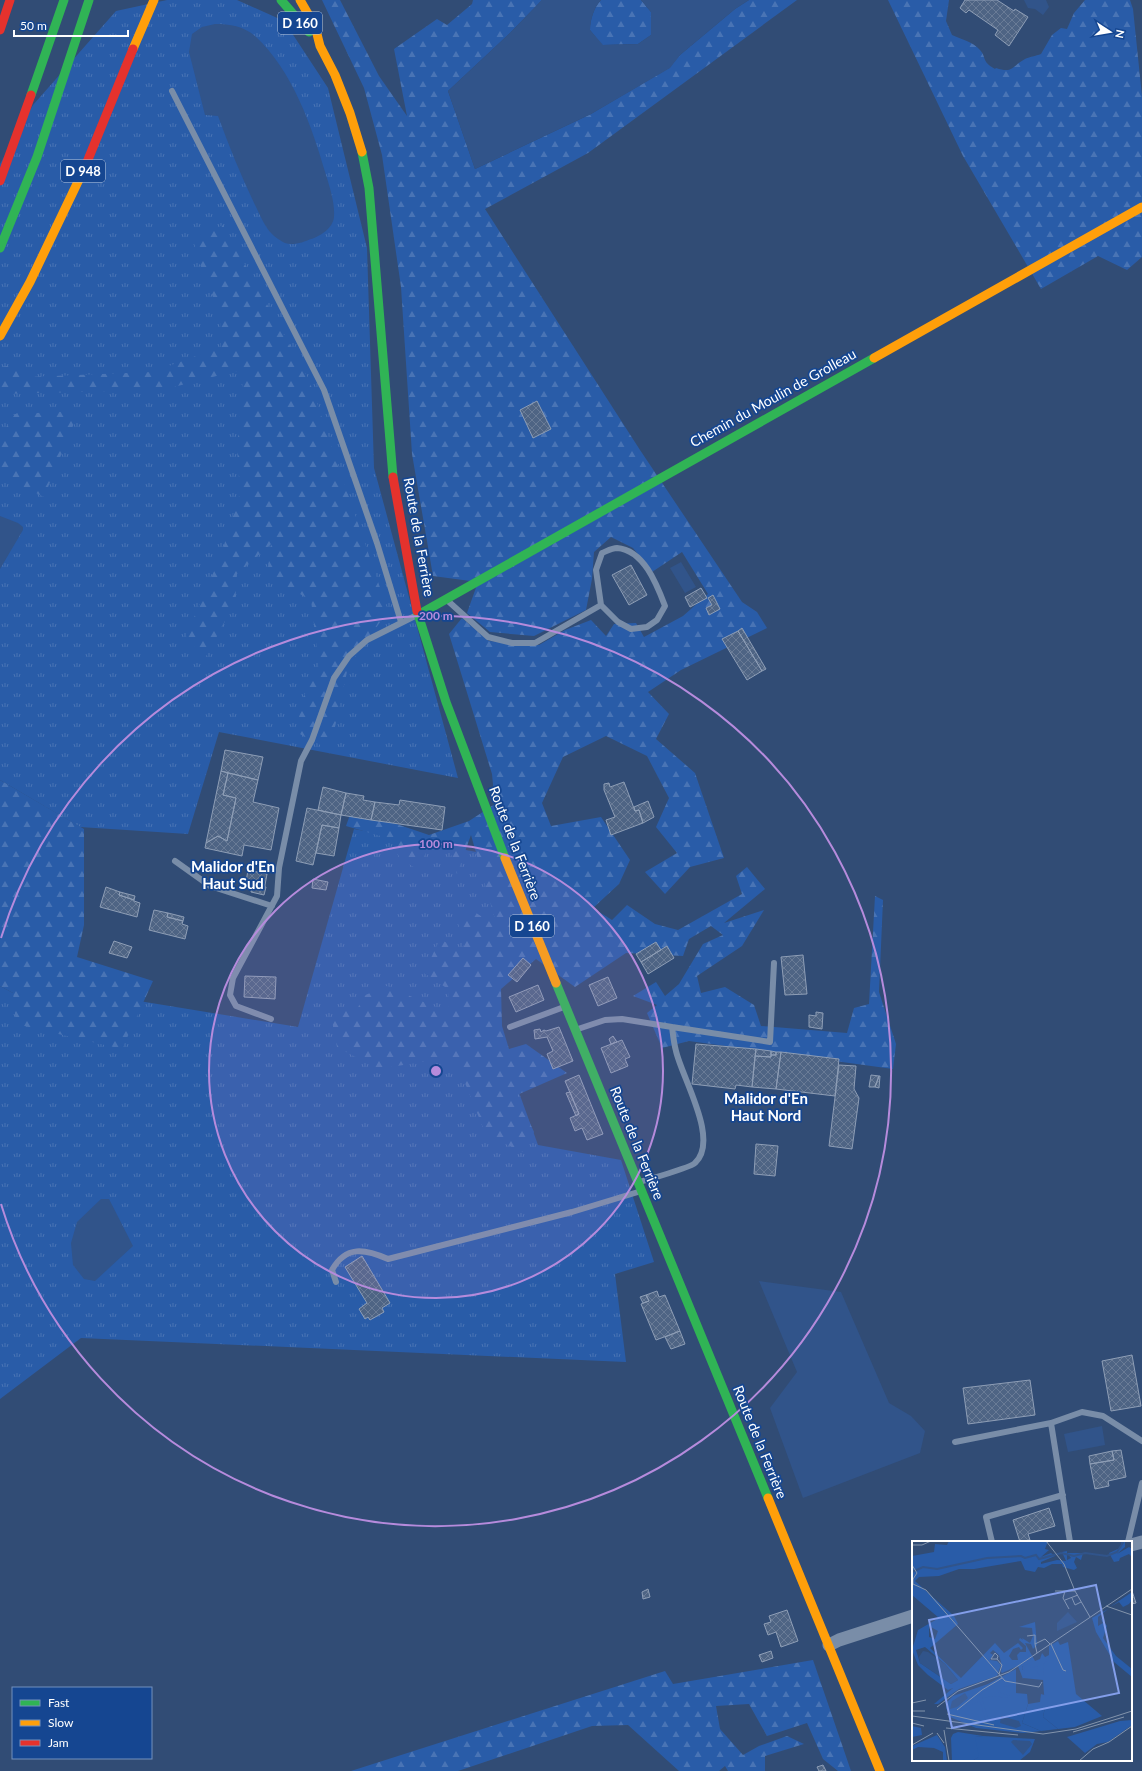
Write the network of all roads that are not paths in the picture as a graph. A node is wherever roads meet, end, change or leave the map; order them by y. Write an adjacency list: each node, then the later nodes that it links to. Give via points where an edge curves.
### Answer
1 (10, 0): 7 (main road)
2 (64, 0): 10 (main road)
3 (89, 0): 12 (main road, via 64,83 26,190)
4 (154, 0): 13 (main road, D 948, via 75,190 30,282)
5 (281, 0): 8 (main road, Route de la Ferrière / D 160)
6 (300, 0): 8 (main road, Route de la Ferrière / D 160, via 315,26)
7 (0, 30)
8 (320, 46): 16 (main road, Route de la Ferrière / D 160, via 350,113 362,150 370,188 391,464 402,537)
9 (172, 91): 17 (lane, via 324,390 377,543)
10 (0, 182)
11 (1142, 207): 14 (main road, Chemin du Moulin de Grolleau)
12 (0, 248)
13 (0, 336)
14 (446, 599): 15 (lane, via 488,637 512,643 536,643); 16 (main road, Chemin du Moulin de Grolleau)
15 (601, 605): 15 (lane, via 596,570 602,553 615,548 627,550 642,561 659,588 665,606 657,620 647,627 631,629 618,622)
16 (418, 615): 17 (lane); 21 (main road, Route de la Ferrière / D 160, via 454,724)
17 (401, 622): 19 (lane, via 367,640 349,656 334,678 312,740 301,761 279,868 277,896)
18 (175, 861): 19 (lane, via 210,886)
19 (272, 906): 22 (lane, via 232,978 230,995 236,1006)
20 (774, 963): 24 (lane, via 770,1042)
21 (565, 1007): 23 (lane); 25 (main road, Route de la Ferrière / D 160)
22 (271, 1019)
23 (510, 1027)
24 (672, 1027): 25 (lane, via 622,1019 605,1020); 26 (lane, via 676,1052 699,1115 704,1142 701,1155 694,1164)
25 (575, 1030): 26 (main road, Route de la Ferrière / D 160)
26 (640, 1187): 27 (lane, via 572,1212 388,1259 370,1251 353,1252 338,1260 332,1270); 39 (main road, Route de la Ferrière / D 160)
27 (336, 1282)
28 (1052, 1423): 29 (lane, via 1082,1412 1103,1416); 30 (lane); 32 (lane)
29 (1142, 1441)
30 (955, 1442)
31 (1142, 1483): 35 (lane)
32 (1063, 1496): 33 (lane, via 986,1517); 34 (lane)
33 (992, 1541)
34 (1070, 1541)
35 (1128, 1541)
36 (1142, 1542): 37 (street)
37 (1132, 1544)
38 (912, 1616): 39 (street)
39 (829, 1645): 40 (main road, Route de la Ferrière / D 160)
40 (880, 1771)

